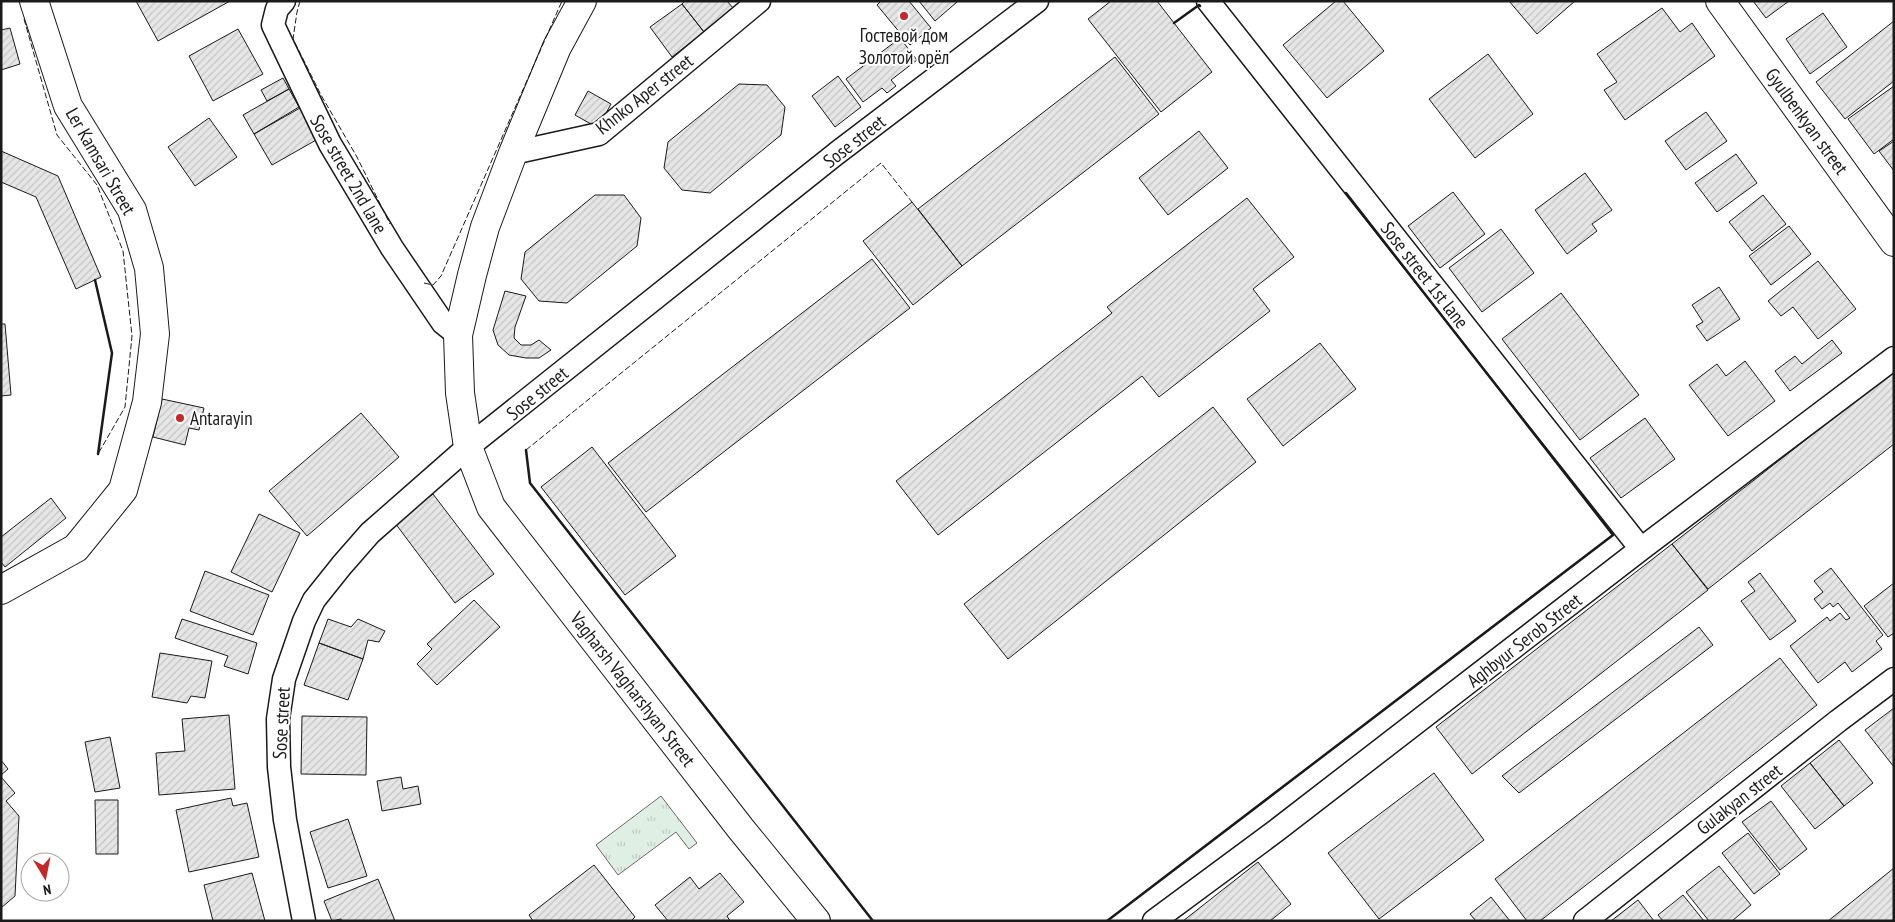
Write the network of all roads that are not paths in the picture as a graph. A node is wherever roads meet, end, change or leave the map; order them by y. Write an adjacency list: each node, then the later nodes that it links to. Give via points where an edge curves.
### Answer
1 (34, 1): 14 (street, Ler Kamsari Street, via 68,106 132,210 149,268 154,334 147,402 123,490 76,548)
2 (284, 1): 10 (street, Sose street 2nd lane, via 277,9 272,25 330,144 416,286 443,323)
3 (582, 1): 8 (street, via 557,47)
4 (758, 1): 8 (street, Khnko Aper street, via 599,134)
5 (1037, 1): 12 (street, Sose street, via 837,153)
6 (1208, 1): 13 (street, Sose street 1st lane)
7 (1720, 1): 9 (street, Gyulbenkyan street)
8 (513, 153): 10 (street, via 486,227)
9 (1894, 242)
10 (458, 335): 12 (street, via 460,393)
11 (1894, 358): 13 (street, Aghbyur Serob Street)
12 (468, 447): 16 (street, Sose street, via 370,533 342,564 314,600 293,650 284,679 278,718 279,768); 17 (street, Vagharsh Vagharshyan Street, via 492,508)
13 (1642, 548): 18 (street, Aghbyur Serob Street)
14 (1, 590)
15 (1894, 679): 19 (street, Gulakyan street)
16 (304, 921)
17 (816, 921)
18 (1154, 921)
19 (1585, 921)

